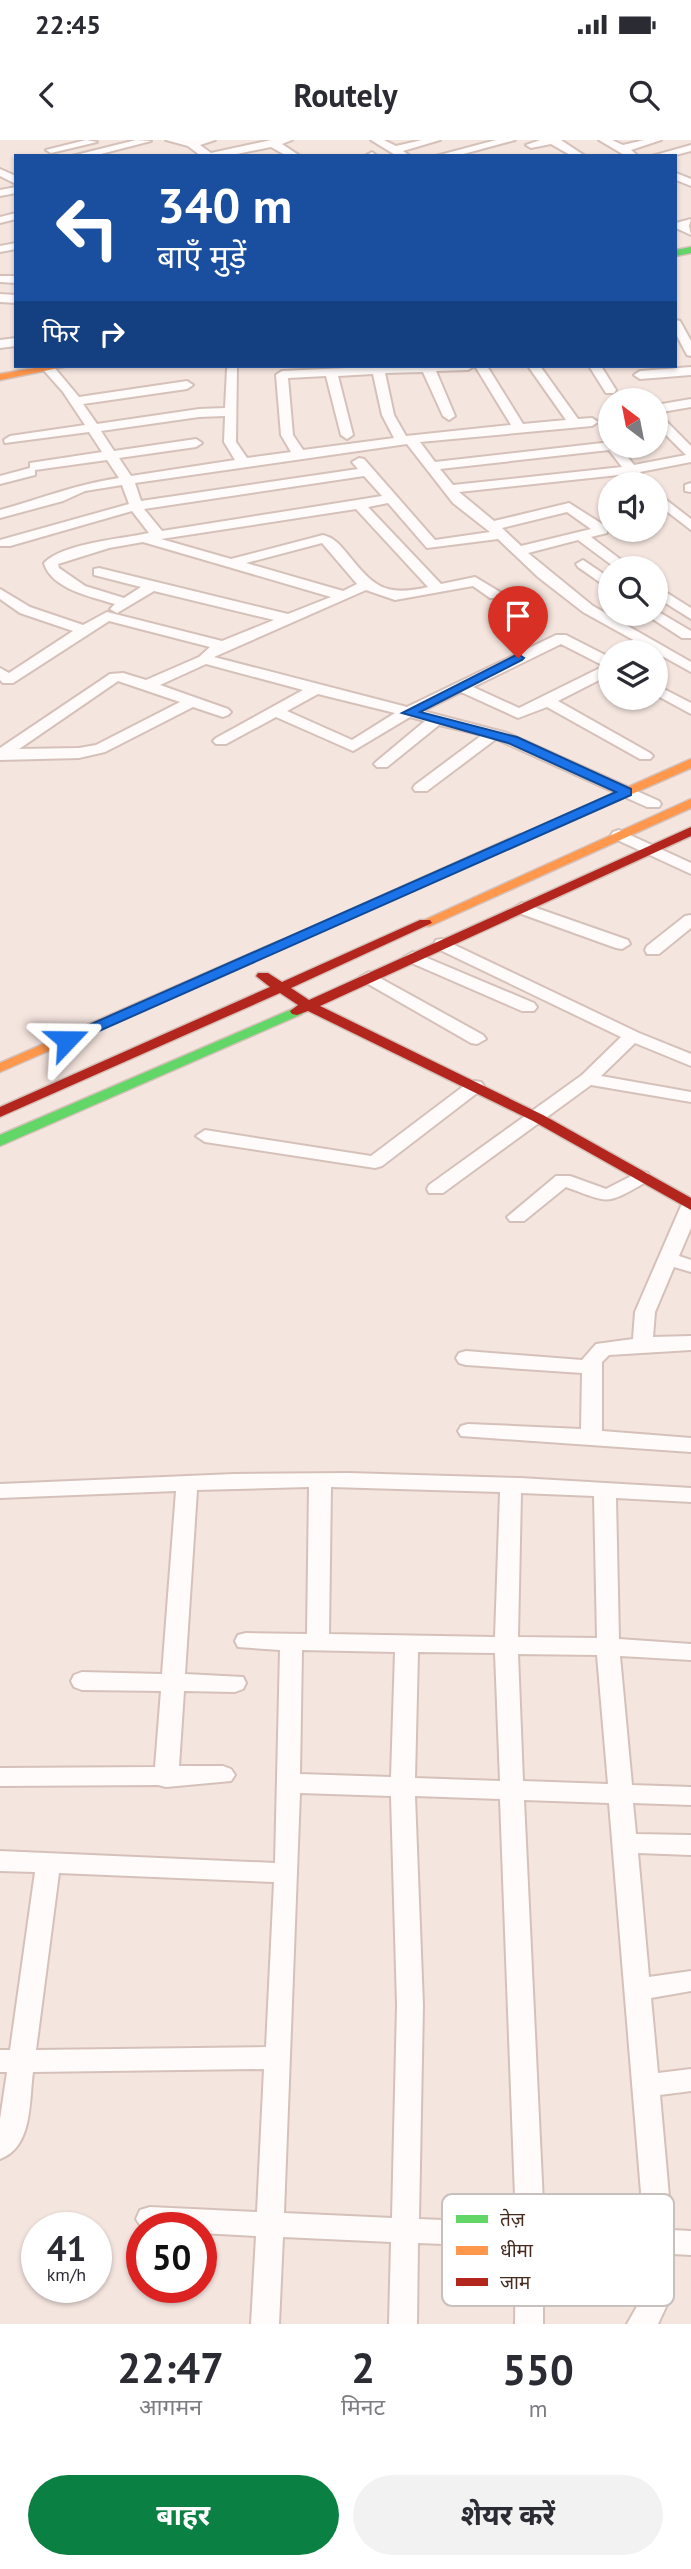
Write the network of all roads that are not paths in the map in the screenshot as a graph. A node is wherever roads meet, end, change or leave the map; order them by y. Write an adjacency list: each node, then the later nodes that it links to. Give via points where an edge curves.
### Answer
1 (100, 140): 18 (street)
2 (171, 140): 14 (street)
3 (210, 140): 14 (street)
4 (234, 140): 15 (street)
5 (287, 140): 13 (street)
6 (376, 140): 21 (street)
7 (435, 140): 21 (street)
8 (510, 140): 27 (street)
9 (554, 140): 19 (street); 28 (street)
10 (604, 140): 17 (street)
11 (656, 140): 17 (street)
12 (146, 141): 22 (street)
13 (272, 143): 15 (street); 26 (street)
14 (191, 145): 23 (street)
15 (248, 148): 24 (street); 25 (street)
16 (691, 148): 20 (street)
17 (621, 149): 29 (street)
18 (51, 150)
19 (526, 151)
20 (673, 152): 30 (street); 31 (street)
21 (400, 153)
22 (86, 154)
23 (206, 154)
24 (219, 154)
25 (258, 154)
26 (291, 154)
27 (450, 154)
28 (577, 154)
29 (630, 154)
30 (665, 154)
31 (691, 160)
32 (682, 224): 33 (street)
33 (691, 232)
34 (677, 326): 35 (street)
35 (691, 353)
36 (47, 368): 48 (main road)
37 (53, 368): 51 (street)
38 (428, 368): 44 (street); 56 (street)
39 (482, 368): 59 (street)
40 (535, 368): 58 (street)
41 (596, 368): 50 (street)
42 (233, 369): 55 (street)
43 (281, 370): 46 (street); 72 (street, via 288,435)
44 (378, 370): 46 (street); 65 (street, via 388,415)
45 (691, 371): 47 (street)
46 (331, 372): 64 (street)
47 (640, 375)
48 (0, 377)
49 (187, 385): 51 (street)
50 (609, 388)
51 (75, 401): 60 (street)
52 (691, 403): 54 (street)
53 (592, 407): 57 (street, via 596,417)
54 (668, 407)
55 (232, 412): 60 (street); 75 (street, via 230,442)
56 (449, 416)
57 (592, 422): 58 (street); 62 (street)
58 (574, 423): 59 (street)
59 (519, 426): 61 (street)
60 (93, 428): 67 (street); 70 (street)
61 (504, 429): 65 (street); 71 (street)
62 (598, 429)
63 (668, 430): 69 (street)
64 (347, 435)
65 (407, 440): 72 (street); 76 (street)
66 (196, 443): 70 (street)
67 (4, 445)
68 (598, 447): 71 (street)
69 (691, 453)
70 (111, 454): 79 (street); 80 (street)
71 (526, 454): 76 (street); 78 (street)
72 (299, 455): 75 (street)
73 (622, 458): 77 (street)
74 (691, 458): 77 (street)
75 (243, 463): 80 (street)
76 (430, 466): 81 (street)
77 (631, 470): 78 (street)
78 (542, 479): 81 (street)
79 (0, 480)
80 (127, 480): 84 (street); 86 (street, via 76,488 58,498)
81 (448, 489): 88 (street)
82 (391, 499): 83 (street); 84 (street, via 363,467); 93 (street)
83 (359, 504): 89 (street); 94 (street)
84 (136, 506): 89 (street); 92 (street)
85 (668, 506): 87 (street)
86 (0, 514)
87 (691, 526)
88 (496, 530): 91 (street, via 569,508 602,530); 93 (street); 95 (street)
89 (159, 535): 90 (street)
90 (143, 537): 97 (street); 108 (street, via 61,557 50,566 80,589)
91 (583, 537): 95 (street); 96 (street)
92 (5, 543)
93 (432, 545): 94 (street)
94 (400, 551): 103 (street)
95 (519, 551): 115 (street, via 588,609)
96 (609, 556)
97 (233, 563): 101 (street, via 325,540); 106 (street)
98 (583, 564): 100 (street)
99 (99, 572): 102 (street)
100 (598, 576)
101 (365, 585): 103 (street, via 399,596); 106 (street)
102 (152, 586): 108 (street); 111 (street)
103 (438, 589): 105 (street, via 475,581)
104 (0, 593): 114 (street, via 25,610)
105 (495, 595)
106 (345, 596): 111 (street)
107 (668, 599): 109 (street)
108 (126, 603): 110 (street)
109 (691, 615)
110 (107, 616): 114 (street); 117 (street)
111 (289, 619): 117 (street)
112 (668, 625): 116 (street)
113 (660, 626): 115 (street)
114 (83, 630): 122 (street)
115 (634, 635): 120 (street)
116 (687, 635)
117 (223, 646): 118 (street)
118 (206, 659): 123 (street); 125 (street)
119 (598, 659): 124 (street, via 561,638)
120 (691, 668)
121 (598, 673): 128 (street)
122 (3, 679)
123 (147, 685): 127 (street); 136 (street, via 123,677 111,679)
124 (462, 687): 128 (street, via 514,713); 132 (street)
125 (316, 689): 130 (street); 132 (street)
126 (668, 696): 129 (street)
127 (193, 701): 131 (street); 136 (street, via 100,749)
128 (546, 701): 137 (street)
129 (691, 709)
130 (275, 711): 132 (street, via 350,746 361,744); 135 (street)
131 (223, 712)
132 (409, 713): 133 (street)
133 (435, 720): 134 (street); 139 (street)
134 (492, 735): 141 (street); 142 (street)
135 (221, 741)
136 (1, 754)
137 (645, 756)
138 (691, 763): 142 (main road)
139 (382, 764)
140 (691, 787): 144 (main road)
141 (421, 788)
142 (626, 792): 144 (street); 164 (main road)
143 (691, 803): 145 (main road)
144 (653, 804): 149 (main road)
145 (619, 835): 147 (street); 158 (main road)
146 (688, 835): 147 (main road)
147 (651, 849): 148 (street); 150 (main road)
148 (691, 869)
149 (427, 904)
150 (523, 908): 152 (main road); 153 (street)
151 (691, 920): 154 (street)
152 (442, 944): 155 (main road); 161 (street)
153 (622, 944)
154 (653, 950)
155 (414, 957): 157 (main road); 160 (street)
156 (263, 976): 158 (main road)
157 (369, 977): 159 (main road); 162 (street)
158 (279, 988): 159 (main road); 168 (main road)
159 (309, 1006): 166 (main road); 171 (main road)
160 (528, 1007)
161 (634, 1037): 163 (street); 165 (street)
162 (477, 1039)
163 (691, 1061)
164 (0, 1068)
165 (588, 1079): 167 (street); 169 (street)
166 (475, 1086): 169 (main road); 170 (street, via 375,1162)
167 (691, 1097)
168 (0, 1113)
169 (538, 1118): 172 (main road); 173 (street)
170 (205, 1136)
171 (0, 1141)
172 (641, 1177): 174 (main road); 175 (street, via 607,1196 563,1180)
173 (436, 1189)
174 (691, 1206): 176 (street)
175 (517, 1217)
176 (668, 1259): 177 (street); 179 (street, via 645,1312)
177 (691, 1266)
178 (691, 1343): 179 (street)
179 (643, 1344): 181 (street, via 603,1349 596,1353)
180 (467, 1357): 181 (street)
181 (591, 1367): 183 (street)
182 (468, 1431): 183 (street)
183 (591, 1437): 184 (street)
184 (691, 1445)
185 (320, 1481): 186 (street); 187 (street); 192 (street)
186 (187, 1483): 189 (street); 198 (street)
187 (511, 1486): 188 (street); 195 (street)
188 (604, 1489): 190 (street); 196 (street)
189 (0, 1491)
190 (691, 1495)
191 (291, 1640): 192 (street); 193 (street); 204 (street)
192 (318, 1640): 194 (street)
193 (246, 1641)
194 (407, 1644): 195 (street); 205 (street)
195 (506, 1646): 196 (street); 206 (street)
196 (608, 1647): 197 (street); 207 (street)
197 (691, 1652)
198 (173, 1680): 199 (street); 200 (street); 203 (street)
199 (82, 1681)
200 (234, 1683)
201 (223, 1775): 203 (street)
202 (0, 1777): 203 (street)
203 (166, 1777)
204 (288, 1783): 205 (street); 213 (street)
205 (403, 1787): 206 (street); 225 (street, via 410,2005)
206 (513, 1792): 207 (street); 221 (street)
207 (622, 1793): 208 (street); 209 (street)
208 (691, 1796)
209 (626, 1843): 210 (street); 215 (street)
210 (691, 1845)
211 (0, 1861): 212 (street)
212 (48, 1863): 213 (street); 217 (street)
213 (286, 1873): 216 (street)
214 (691, 1981): 215 (street)
215 (638, 1989): 219 (street)
216 (278, 2058): 217 (street); 224 (street)
217 (11, 2061): 220 (street, via 11,2135)
218 (691, 2080): 219 (street)
219 (646, 2086): 222 (street)
220 (0, 2147)
221 (528, 2194)
222 (655, 2194)
223 (217, 2222): 224 (street)
224 (270, 2225): 225 (street); 229 (street)
225 (406, 2231): 226 (street); 230 (street)
226 (442, 2233)
227 (529, 2306): 231 (street)
228 (654, 2306): 232 (street)
229 (265, 2324)
230 (403, 2324)
231 (529, 2324)
232 (640, 2324)

